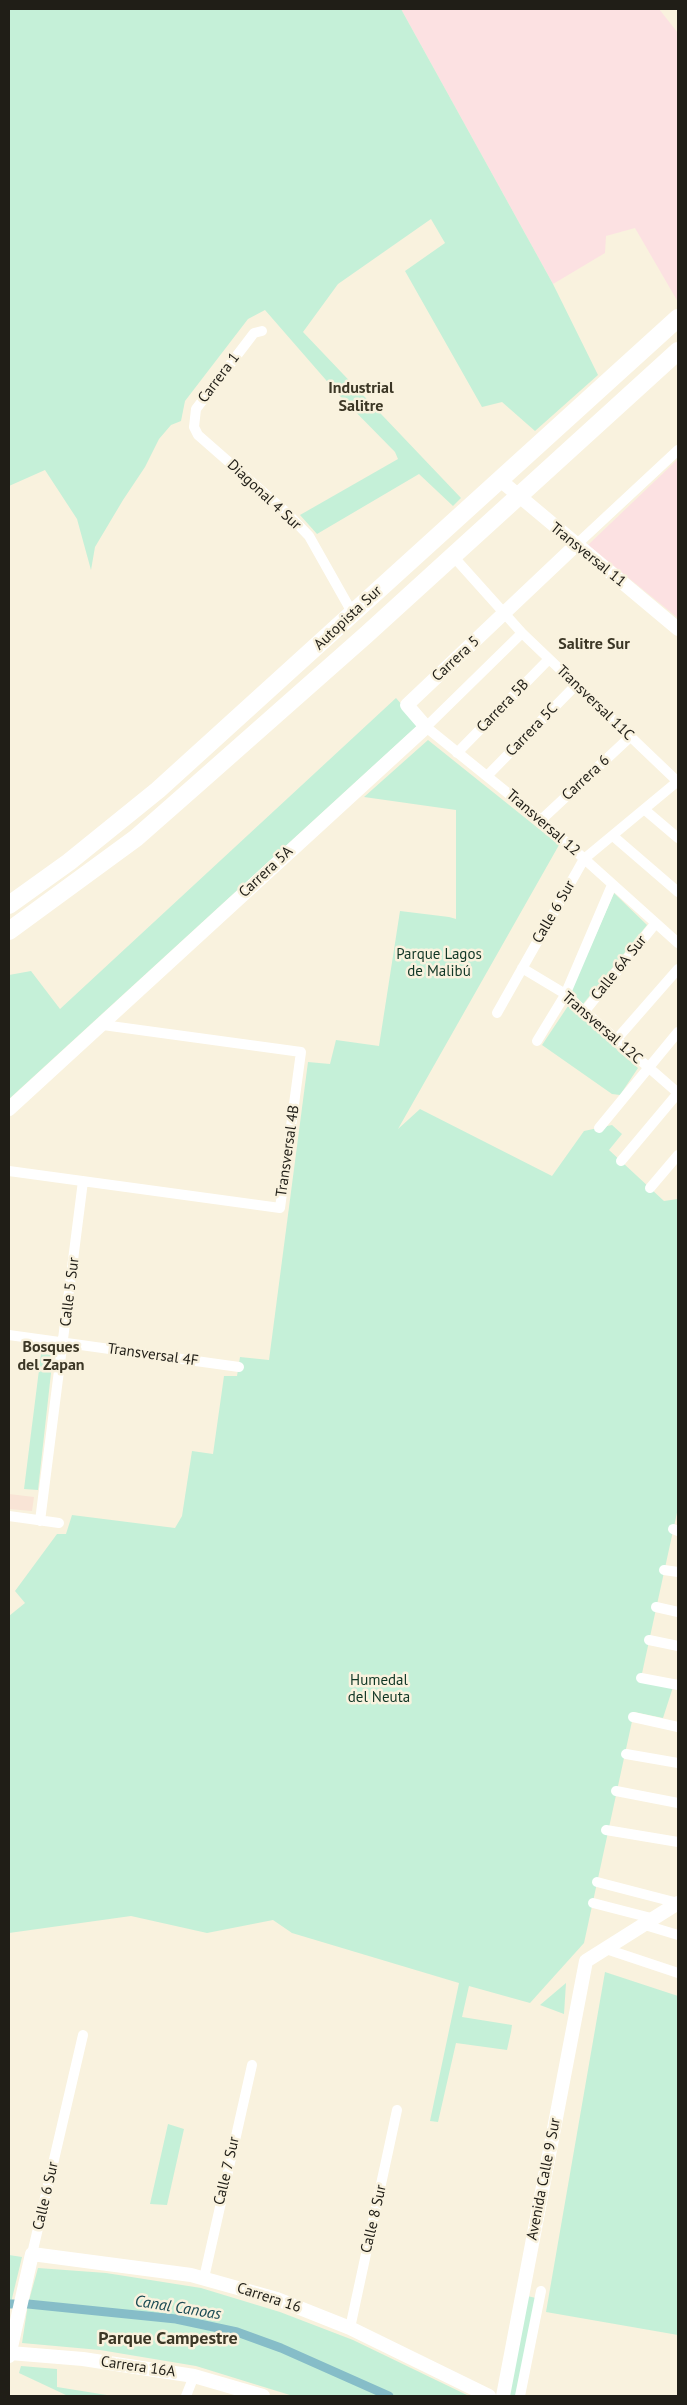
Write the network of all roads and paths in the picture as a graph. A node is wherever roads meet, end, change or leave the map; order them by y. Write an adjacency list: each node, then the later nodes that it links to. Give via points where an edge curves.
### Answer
1 (678, 318): 6 (highway, Autopista Sur)
2 (262, 331): 4 (street, Carrera 1, via 254,333 196,409 194,427)
3 (678, 351): 7 (highway, Autopista Sur)
4 (198, 435): 10 (street, Diagonal 4 Sur, via 309,536)
5 (678, 450): 8 (street)
6 (500, 480): 7 (main road, Transversal 11); 10 (highway, Autopista Sur)
7 (517, 496): 8 (main road, Transversal 11); 9 (highway, Autopista Sur)
8 (576, 545): 11 (main road, Carrera 5); 12 (main road, Transversal 11)
9 (452, 555): 11 (street, Transversal 11C); 31 (highway, Autopista Sur, via 136,838)
10 (353, 614): 29 (highway, Autopista Sur, via 158,790 84,851)
11 (504, 614): 13 (street, Transversal 11C); 16 (main road, Carrera 5)
12 (678, 629)
13 (522, 633): 14 (street, Transversal 11C); 17 (street, Carrera 5A)
14 (549, 659): 15 (street, Transversal 11C); 19 (street, Carrera 5B)
15 (576, 685): 18 (street, Transversal 11C); 20 (street, Carrera 5C)
16 (407, 705): 17 (main road, Transversal 12)
17 (426, 727): 19 (street, Transversal 12); 38 (main road, Carrera 5A)
18 (630, 737): 21 (street, Transversal 11C); 23 (street, Carrera 6)
19 (457, 753): 20 (street, Transversal 12)
20 (487, 776): 23 (street, Transversal 12)
21 (678, 782): 22 (street, Calle 6 Sur)
22 (645, 810): 24 (street, Calle 6 Sur); 25 (street)
23 (541, 820): 26 (street, Transversal 12)
24 (613, 836): 26 (street, Calle 6 Sur); 28 (street)
25 (678, 838)
26 (584, 859): 27 (street, Transversal 12); 33 (street, Calle 6 Sur)
27 (612, 884): 30 (street, Transversal 12); 35 (street)
28 (678, 892)
29 (9, 905)
30 (655, 924): 32 (street, Transversal 12); 36 (street, Calle 6A Sur)
31 (9, 931)
32 (678, 943)
33 (522, 968): 35 (street, Transversal 12C); 37 (street, Calle 6 Sur)
34 (678, 970): 41 (street)
35 (565, 995): 36 (street, Transversal 12C); 40 (street)
36 (584, 1012): 41 (street, Transversal 12C)
37 (497, 1013)
38 (103, 1025): 44 (main road, Carrera 5A); 49 (street, Transversal 4B, via 301,1052 280,1208)
39 (678, 1032): 42 (street)
40 (536, 1041)
41 (615, 1041): 42 (street, Transversal 12C)
42 (648, 1068): 43 (street, Transversal 12C); 45 (street)
43 (678, 1093): 47 (street)
44 (9, 1109)
45 (598, 1128)
46 (678, 1155): 50 (street)
47 (621, 1161)
48 (9, 1171): 49 (street, Transversal 4B)
49 (83, 1181): 52 (street, Calle 5 Sur)
50 (650, 1188)
51 (9, 1335): 52 (street, Transversal 4F)
52 (64, 1342): 53 (street, Transversal 4F); 55 (street, Calle 5 Sur)
53 (239, 1367)
54 (9, 1516): 55 (street)
55 (40, 1521): 56 (street)
56 (59, 1524)
57 (664, 1570): 58 (street)
58 (678, 1572)
59 (656, 1607): 60 (street)
60 (678, 1612)
61 (649, 1640): 62 (street)
62 (678, 1646)
63 (641, 1678): 64 (street)
64 (678, 1685)
65 (633, 1717): 66 (street)
66 (678, 1727)
67 (626, 1754): 68 (street)
68 (678, 1763)
69 (616, 1791): 70 (street)
70 (678, 1803)
71 (606, 1830): 72 (street)
72 (678, 1842)
73 (597, 1882): 75 (street)
74 (593, 1903): 76 (street)
75 (678, 1903): 76 (main road)
76 (650, 1922): 77 (street); 78 (main road)
77 (678, 1935)
78 (606, 1949): 79 (street); 92 (main road, Avenida Calle 9 Sur, via 586,1961)
79 (678, 1973)
80 (82, 2035): 83 (street, Calle 6 Sur)
81 (252, 2065): 84 (street, Calle 7 Sur)
82 (397, 2110): 86 (street, Calle 8 Sur)
83 (32, 2254): 84 (main road, Carrera 16); 87 (main road, Calle 6 Sur)
84 (204, 2278): 86 (main road, Carrera 16, via 277,2299)
85 (541, 2291): 93 (street)
86 (350, 2328): 91 (main road, Carrera 16)
87 (9, 2354): 88 (main road, Carrera 16A, via 83,2360)
88 (194, 2376): 89 (street); 90 (main road, Carrera 16A)
89 (186, 2396)
90 (264, 2396)
91 (489, 2396)
92 (503, 2396)
93 (520, 2396)

